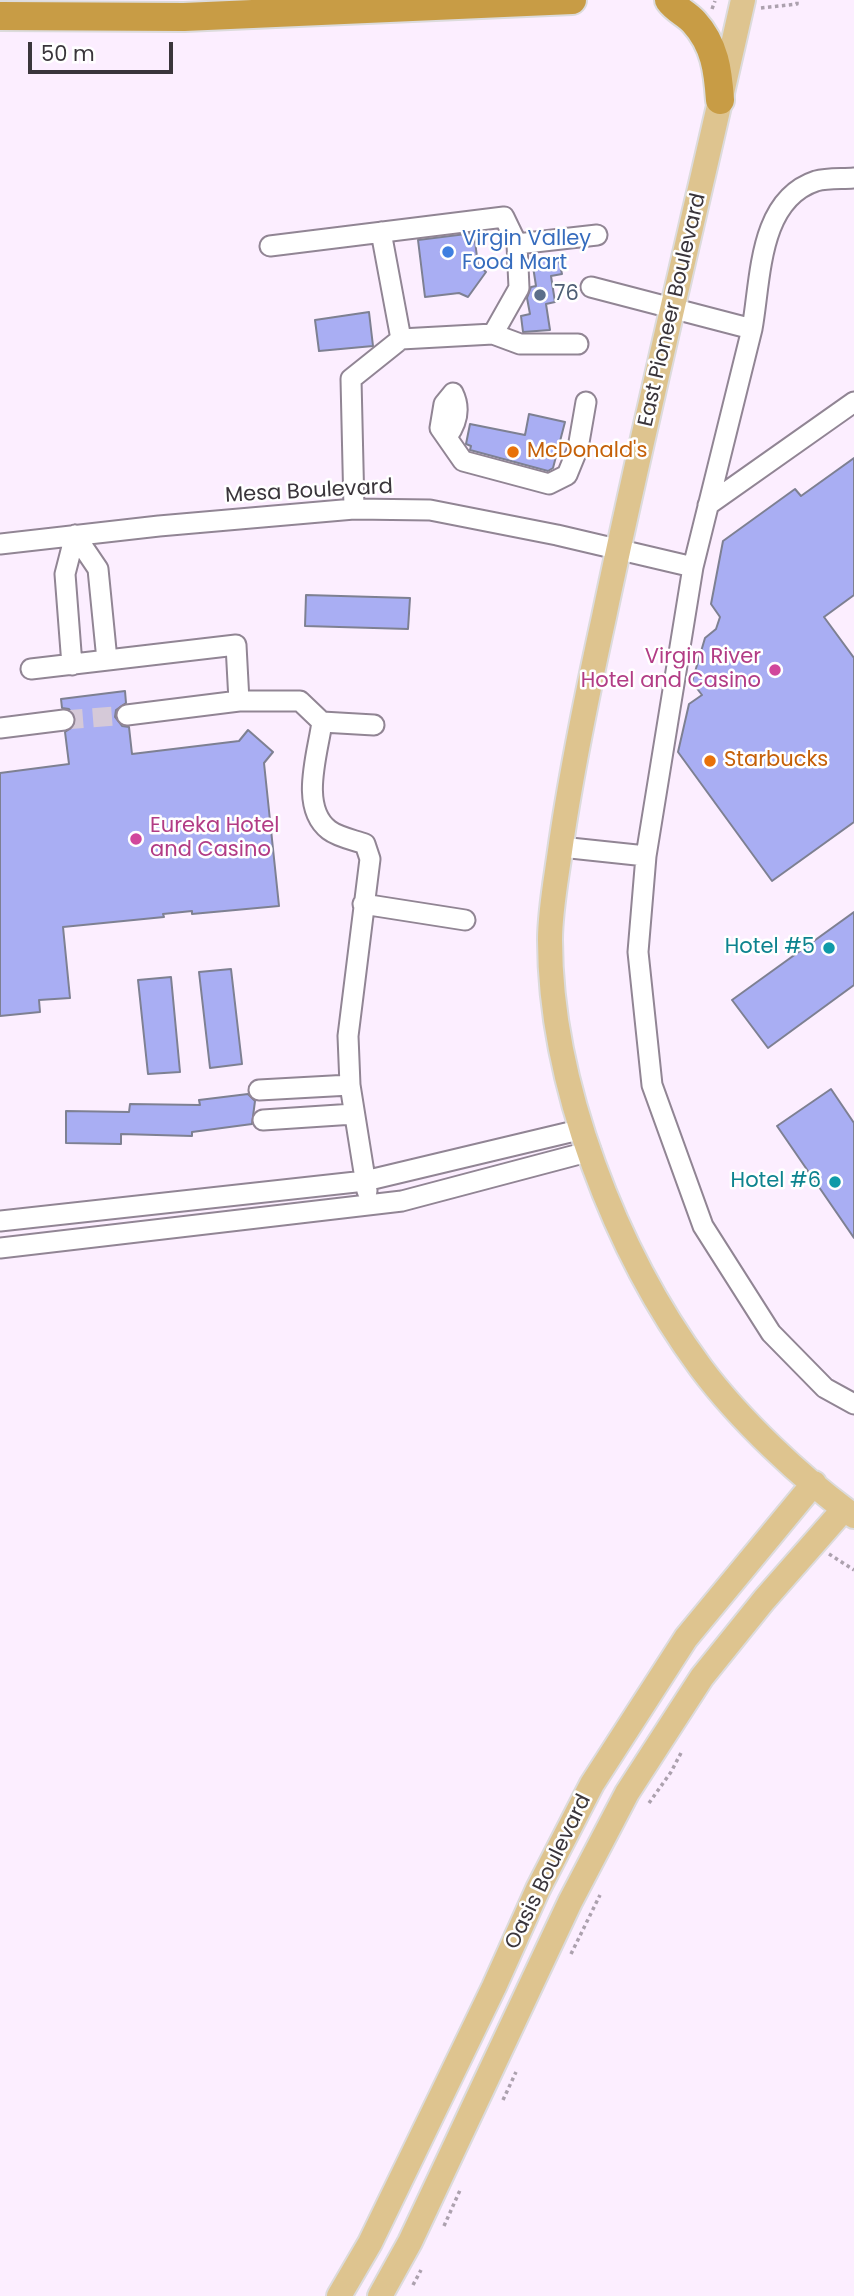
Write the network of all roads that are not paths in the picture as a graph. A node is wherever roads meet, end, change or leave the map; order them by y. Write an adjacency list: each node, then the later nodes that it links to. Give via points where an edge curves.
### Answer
1 (572, 0): 4 (highway, via 184,17)
2 (668, 0): 5 (highway, via 696,24 709,43 717,63)
3 (743, 0): 5 (main road, East Pioneer Boulevard)
4 (0, 16)
5 (720, 100): 12 (main road, East Pioneer Boulevard)
6 (854, 178): 13 (street, via 816,181 789,197 771,222)
7 (381, 232): 9 (street, via 504,216); 10 (street); 15 (street)
8 (597, 235): 9 (street)
9 (517, 244): 14 (street, via 519,288)
10 (270, 246)
11 (591, 287): 12 (street)
12 (673, 310): 13 (street); 24 (main road, East Pioneer Boulevard)
13 (752, 329): 20 (street)
14 (493, 334): 15 (street); 16 (street, via 520,344)
15 (401, 340): 21 (street, via 351,379)
16 (578, 344)
17 (453, 393): 18 (street, via 459,405 447,438 463,461 549,484 567,475 578,448)
18 (586, 402)
19 (854, 402): 20 (street)
20 (708, 505): 25 (street)
21 (354, 509): 22 (street, Mesa Boulevard); 24 (street, Mesa Boulevard, via 430,510)
22 (75, 535): 23 (street, Mesa Boulevard); 26 (street, via 98,569); 27 (street, via 65,574)
23 (0, 544)
24 (618, 550): 25 (street, Mesa Boulevard); 35 (main road, East Pioneer Boulevard, via 570,777)
25 (693, 567): 36 (street)
26 (107, 660): 27 (street); 29 (street, via 236,645)
27 (72, 665): 28 (street)
28 (31, 669)
29 (239, 701): 30 (street); 32 (street, via 300,701)
30 (127, 715)
31 (64, 720): 34 (street)
32 (322, 722): 33 (street); 37 (street, via 312,802 330,831 365,844 370,859)
33 (374, 725)
34 (0, 728)
35 (561, 847): 36 (street); 45 (main road, East Pioneer Boulevard, via 550,939 559,1043)
36 (646, 856): 50 (street, via 638,952 652,1085 703,1226 771,1333 825,1388)
37 (363, 904): 38 (street); 39 (street, via 348,1036)
38 (465, 919)
39 (350, 1085): 40 (street); 42 (street)
40 (289, 1087): 41 (street); 43 (street)
41 (259, 1090)
42 (355, 1114): 43 (street); 46 (street)
43 (292, 1116): 44 (street)
44 (263, 1120)
45 (587, 1140): 46 (street); 47 (street, via 439,1194); 51 (main road, East Pioneer Boulevard, via 645,1280 702,1369 782,1458)
46 (365, 1181): 47 (street); 48 (street)
47 (369, 1206): 49 (street)
48 (0, 1221)
49 (0, 1248)
50 (854, 1404)
51 (835, 1501): 52 (main road, Oasis Boulevard, via 686,1638 592,1784 376,2231); 53 (main road, Oasis Boulevard, via 773,1589 702,1677 627,1793 580,1881 411,2242)
52 (339, 2296)
53 (380, 2296)

